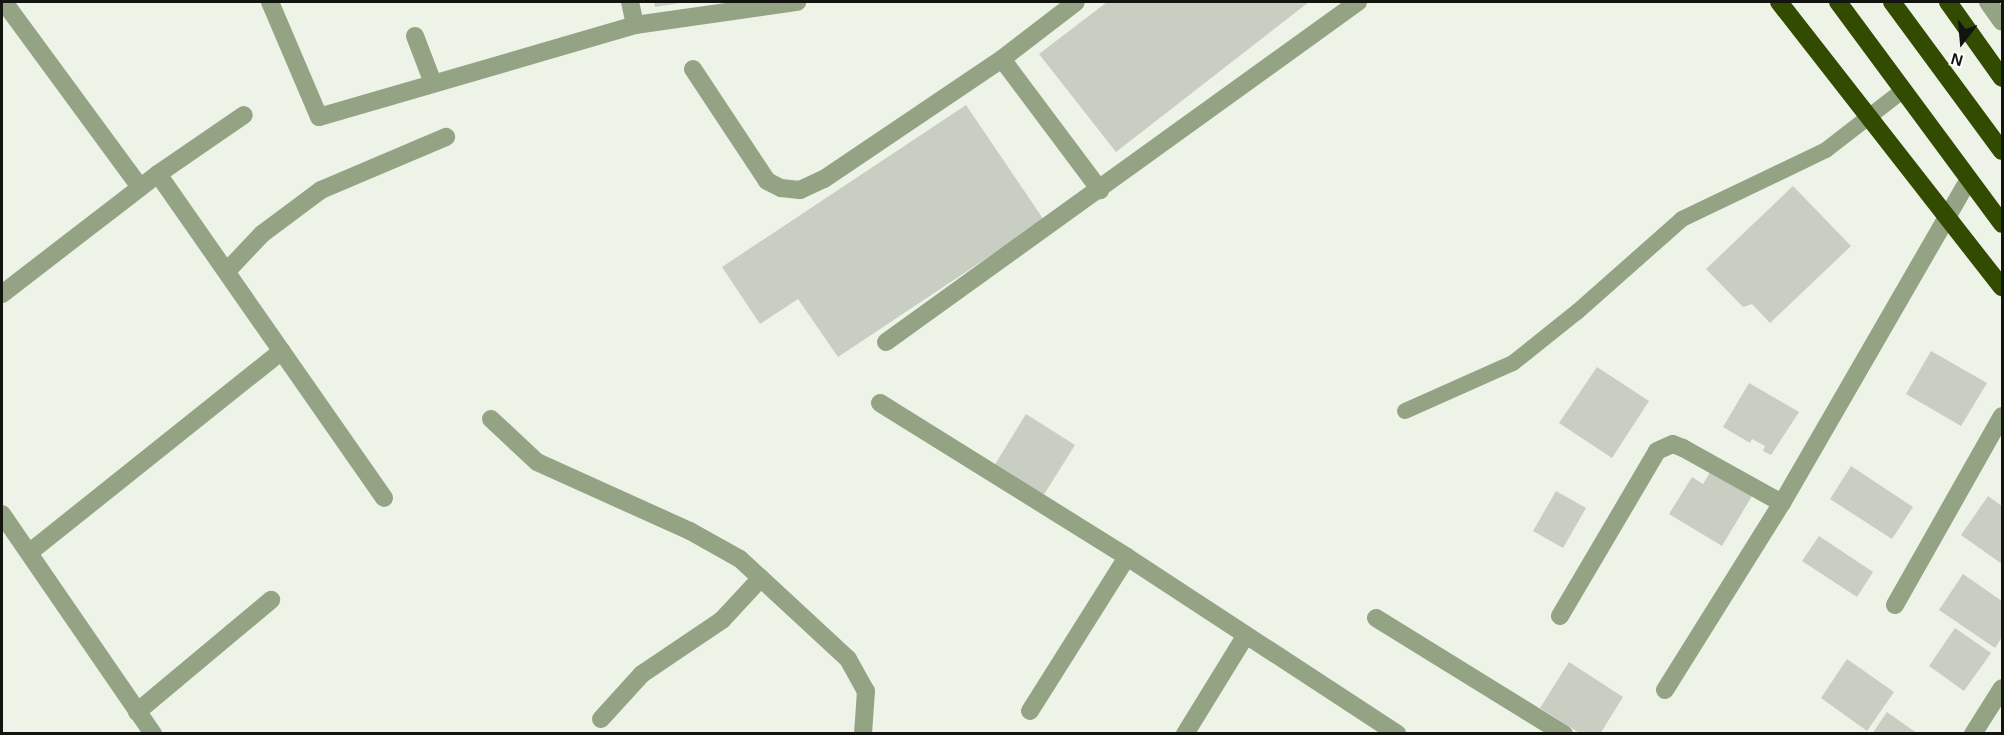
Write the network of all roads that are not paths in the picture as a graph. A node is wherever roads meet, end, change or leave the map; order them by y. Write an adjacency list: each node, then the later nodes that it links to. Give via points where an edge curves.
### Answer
1 (4, 2): 26 (street)
2 (270, 2): 19 (street, via 319,117)
3 (630, 2): 14 (street)
4 (797, 2): 12 (street)
5 (1076, 2): 16 (street)
6 (1358, 2): 27 (street)
7 (1779, 2): 30 (highway, bridge)
8 (1838, 2): 28 (highway)
9 (1892, 2): 23 (highway)
10 (1948, 2): 18 (highway)
11 (1988, 2): 13 (street)
12 (765, 4): 14 (street)
13 (2002, 22)
14 (635, 25): 19 (street)
15 (415, 36): 19 (street)
16 (1002, 59): 17 (street, via 824,179 800,190 781,188 767,181); 27 (street)
17 (693, 69)
18 (2002, 78)
19 (433, 83)
20 (1897, 95): 35 (lane, via 1826,150 1682,219 1513,363)
21 (244, 115): 24 (street)
22 (446, 137): 29 (street, via 321,190 262,234)
23 (2002, 151)
24 (158, 174): 26 (street); 29 (street)
25 (1965, 186): 39 (street)
26 (140, 187): 31 (street)
27 (1100, 190): 32 (street)
28 (2002, 224)
29 (227, 271): 33 (street)
30 (2002, 287)
31 (2, 294)
32 (886, 342)
33 (282, 351): 38 (street); 41 (street)
34 (880, 403): 42 (street)
35 (1405, 411)
36 (2002, 416): 45 (street)
37 (491, 419): 43 (street, via 537,462 690,531 740,559)
38 (384, 498)
39 (1782, 502): 46 (street, via 1683,448 1673,444 1657,451); 50 (street)
40 (2, 514): 41 (street)
41 (30, 552): 52 (street)
42 (1127, 557): 48 (street); 51 (street)
43 (760, 578): 53 (street, via 722,620 642,674); 55 (street, via 848,659 866,691)
44 (271, 600): 52 (street)
45 (1895, 605)
46 (1560, 616)
47 (1376, 618): 58 (street)
48 (1246, 635): 56 (street); 57 (street)
49 (2002, 688): 59 (street)
50 (1665, 690)
51 (1030, 711)
52 (137, 712): 54 (street)
53 (601, 719)
54 (153, 734)
55 (863, 734)
56 (1185, 734)
57 (1397, 734)
58 (1564, 734)
59 (1973, 734)

